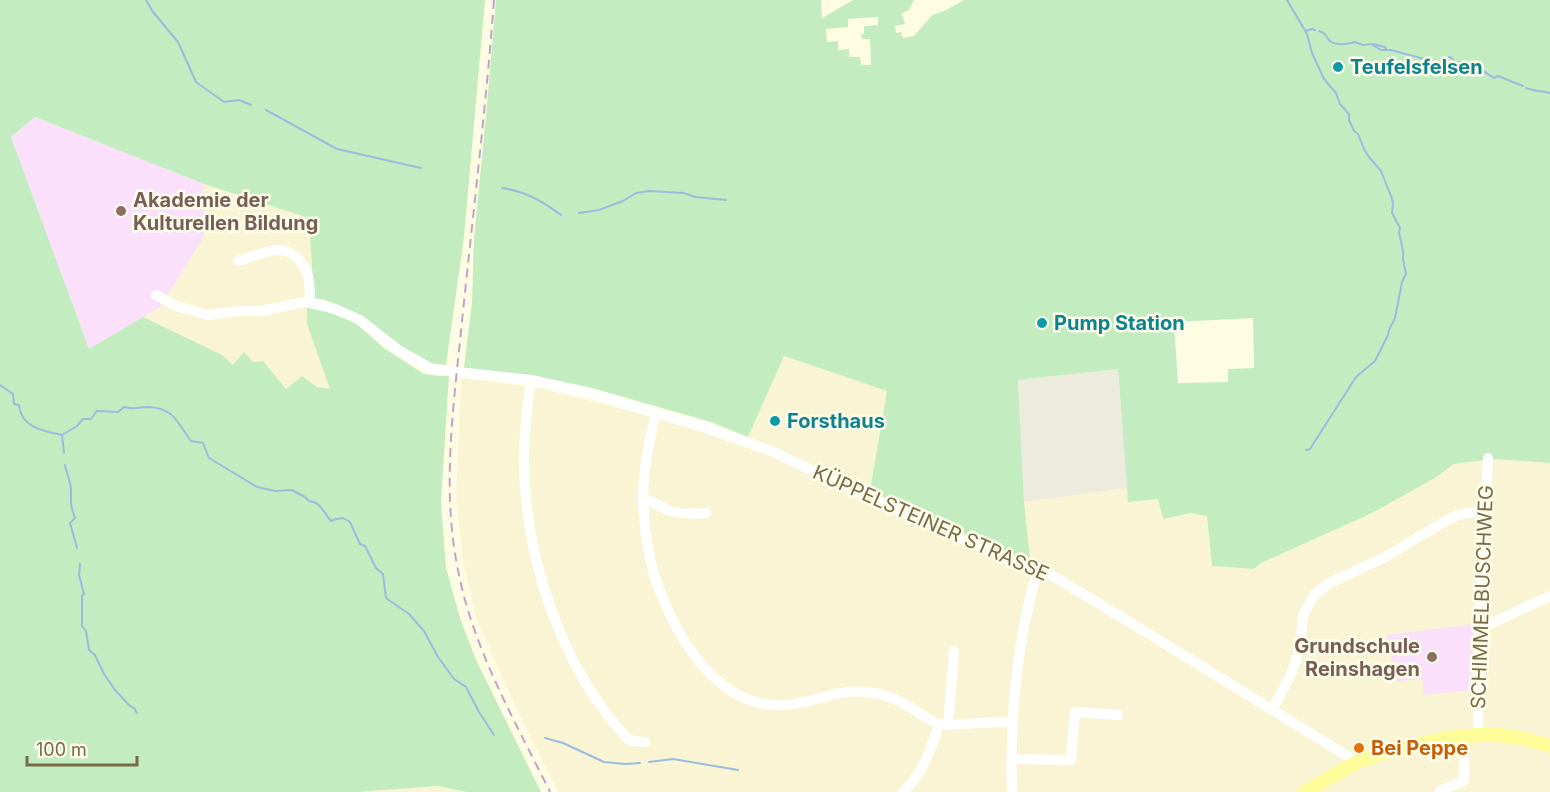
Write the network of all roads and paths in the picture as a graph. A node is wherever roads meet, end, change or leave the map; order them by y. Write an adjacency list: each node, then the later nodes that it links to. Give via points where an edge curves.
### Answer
1 (238, 261): 3 (street, via 286,251 306,270)
2 (156, 295): 3 (street, via 176,306 208,315)
3 (310, 302): 4 (street, KÜPPELSTEINER STRASSE, via 355,318 432,369)
4 (531, 381): 5 (street, KÜPPELSTEINER STRASSE); 19 (street, via 525,421 524,478 531,537 545,593 567,647 602,706 628,739)
5 (656, 413): 7 (street, via 646,456); 10 (street, KÜPPELSTEINER STRASSE, via 774,452 1015,563)
6 (1488, 458): 8 (street, SCHIMMELBUSCHWEG)
7 (643, 497): 9 (street, via 682,515); 17 (street, via 650,558 664,599 687,645 720,682 740,696 776,705 800,704 846,691 880,694)
8 (1485, 510): 12 (street, SCHIMMELBUSCHWEG); 14 (street, via 1449,519 1314,595 1303,615 1300,648 1292,672)
9 (706, 513)
10 (1038, 569): 14 (street, KÜPPELSTEINER STRASSE); 16 (street, via 1022,645)
11 (1550, 596): 12 (street)
12 (1479, 629): 18 (street, SCHIMMELBUSCHWEG)
13 (954, 651): 17 (street)
14 (1272, 710): 22 (street, KÜPPELSTEINER STRASSE)
15 (1118, 716): 21 (street, via 1075,712 1071,760 1067,765)
16 (1012, 722): 17 (street); 21 (street)
17 (944, 724): 23 (street, via 922,770)
18 (1471, 736): 20 (main road, via 1511,737); 22 (main road, via 1446,738); 26 (street, SCHIMMELBUSCHWEG, via 1464,780)
19 (645, 742)
20 (1550, 746)
21 (1011, 759): 24 (street)
22 (1356, 762): 25 (main road)
23 (903, 792)
24 (1012, 792)
25 (1306, 792)
26 (1439, 792)

